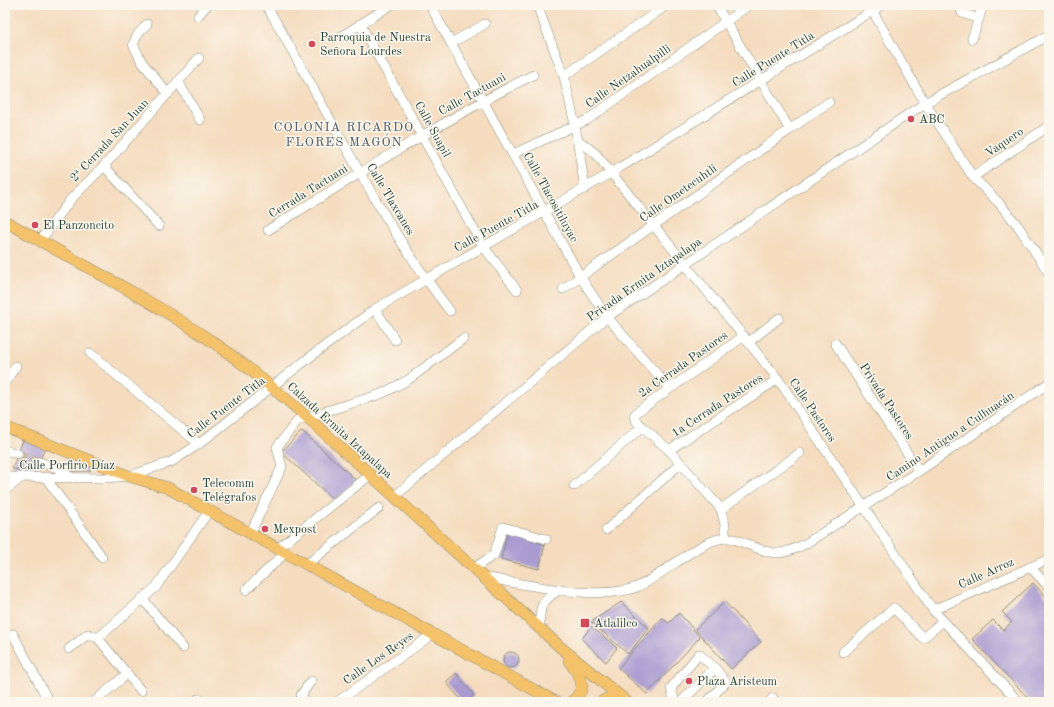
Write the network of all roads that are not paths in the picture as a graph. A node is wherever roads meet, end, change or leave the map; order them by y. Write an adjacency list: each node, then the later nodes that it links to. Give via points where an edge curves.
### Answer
1 (207, 5): 13 (street)
2 (266, 5): 40 (street, Calle Tlaxcanes)
3 (392, 5): 17 (street)
4 (430, 5): 22 (street, Calle Tlacositiluyac)
5 (538, 5): 25 (street)
6 (667, 5): 25 (street)
7 (716, 5): 15 (street)
8 (749, 5): 15 (street, Calle Netzahualpilli)
9 (882, 5): 12 (street, Calle Puente Titla)
10 (960, 5): 14 (street, via 962,13)
11 (983, 5): 14 (street)
12 (871, 8): 26 (street, Calle Puente Titla); 31 (street)
13 (198, 16)
14 (978, 19): 21 (street)
15 (726, 22): 26 (street); 33 (street, Calle Netzahualpilli, via 586,120)
16 (147, 24): 28 (street, via 133,44 142,62)
17 (360, 24): 20 (street); 36 (street, Calle Suapil)
18 (485, 24): 22 (street)
19 (1049, 35): 31 (street, Privada Ermita Iztapalapa)
20 (342, 36)
21 (972, 39)
22 (452, 43): 29 (street, Calle Tlacositiluyac)
23 (199, 58): 27 (street, 2ª Cerrada San Juan)
24 (533, 75): 29 (street, Calle Tactuani)
25 (564, 76): 33 (street)
26 (760, 80): 35 (street); 41 (street, Calle Puente Titla)
27 (178, 81): 28 (street, 2ª Cerrada San Juan); 32 (street)
28 (168, 94): 39 (street, 2ª Cerrada San Juan)
29 (482, 100): 36 (street, Calle Tactuani); 38 (street, Calle Tlacositiluyac)
30 (829, 102): 35 (street, Calle Ometecuhtli)
31 (924, 103): 42 (street); 51 (street, Privada Ermita Iztapalapa)
32 (200, 120)
33 (575, 125): 37 (street); 38 (street, Calle Netzahualpilli)
34 (1049, 126): 42 (street, Vaquero)
35 (790, 130): 46 (street, Calle Ometecuhtli)
36 (422, 135): 40 (street, Calle Tactuani); 50 (street, Calle Suapil)
37 (577, 139): 41 (street, Calle Pastores, via 596,154); 43 (street)
38 (513, 154): 44 (street, Calle Tlacositiluyac)
39 (104, 166): 47 (street); 49 (street, 2ª Cerrada San Juan, via 71,199)
40 (360, 172): 48 (street, Cerrada Tactuani); 54 (street, Calle Tlaxcanes)
41 (611, 173): 43 (street, Calle Puente Titla); 46 (street, Calle Pastores)
42 (973, 177): 52 (street, via 1018,226)
43 (585, 189): 44 (street, Calle Puente Titla)
44 (544, 212): 50 (street, Calle Puente Titla); 53 (street, Calle Tlacositiluyac)
45 (5, 221): 49 (main road, Calzada Ermita Iztapalapa)
46 (654, 224): 51 (street, Calle Pastores); 53 (street, Calle Ometecuhtli)
47 (158, 226)
48 (268, 230)
49 (40, 241): 70 (main road, Calzada Ermita Iztapalapa, via 145,299 213,343)
50 (484, 246): 54 (street, Calle Puente Titla); 56 (street, Calle Suapil)
51 (685, 264): 59 (street, Privada Ermita Iztapalapa); 62 (street, Calle Pastores)
52 (1049, 273)
53 (581, 278): 55 (street, Calle Ometecuhtli); 59 (street, Calle Tlacositiluyac)
54 (425, 280): 57 (street, Calle Puente Titla); 58 (street, Calle Tlaxcanes)
55 (563, 289)
56 (517, 290)
57 (375, 309): 63 (street); 70 (street, Calle Puente Titla)
58 (450, 311)
59 (607, 317): 71 (street, Calle Tlacositiluyac); 91 (street, Privada Ermita Iztapalapa)
60 (778, 318): 62 (street, 2a Cerrada Pastores)
61 (464, 338): 72 (street, via 408,380 381,394)
62 (746, 339): 67 (street, Calle Pastores); 71 (street, 2a Cerrada Pastores)
63 (395, 340)
64 (835, 343): 82 (street, Privada Pastores)
65 (90, 352): 75 (street)
66 (16, 366): 68 (street)
67 (778, 379): 77 (street, 1a Cerrada Pastores); 92 (street, Calle Pastores)
68 (5, 382)
69 (1049, 383): 82 (street, Camino Antiguo a Culhuacán)
70 (272, 387): 72 (main road, Calzada Ermita Iztapalapa); 75 (street, Calle Puente Titla)
71 (669, 388): 74 (street, 2a Cerrada Pastores, via 634,416)
72 (308, 418): 83 (main road, Calzada Ermita Iztapalapa); 97 (street, via 298,420 277,447 282,467)
73 (5, 427): 84 (main road)
74 (642, 427): 77 (street); 89 (street)
75 (199, 444): 84 (street, Calle Puente Titla, via 171,462)
76 (5, 450): 79 (street)
77 (670, 450): 81 (street)
78 (800, 453): 94 (street)
79 (18, 454)
80 (40, 462): 88 (street, via 57,468)
81 (681, 463): 94 (street); 96 (street)
82 (919, 471): 92 (street, Camino Antiguo a Culhuacán)
83 (370, 475): 91 (main road, Calzada Ermita Iztapalapa); 100 (street)
84 (129, 476): 88 (street, Calle Porfirio Díaz); 95 (main road, via 168,488)
85 (5, 477): 86 (street, Calle Porfirio Díaz)
86 (22, 477): 87 (street, Calle Porfirio Díaz); 90 (street)
87 (46, 478): 88 (street, Calle Porfirio Díaz); 101 (street)
88 (73, 478)
89 (574, 486)
90 (5, 491)
91 (395, 496): 105 (main road, Calzada Ermita Iztapalapa)
92 (863, 507): 98 (street, Camino Antiguo a Culhuacán, via 790,552 766,552); 111 (street, Calle Pastores)
93 (379, 508): 103 (street)
94 (721, 510): 98 (street)
95 (209, 511): 97 (main road); 110 (street, via 156,587)
96 (606, 530)
97 (250, 534): 100 (main road)
98 (725, 538): 109 (street, via 707,544 637,587 617,591)
99 (546, 539): 105 (street, via 503,527 494,555)
100 (281, 551): 103 (main road); 108 (street)
101 (102, 557)
102 (1049, 559): 104 (street, Calle Arroz)
103 (306, 565): 115 (main road)
104 (1030, 567): 107 (street); 111 (street, Calle Arroz)
105 (474, 568): 106 (main road, Calzada Ermita Iztapalapa)
106 (483, 577): 109 (street); 113 (main road, Calzada Ermita Iztapalapa)
107 (1049, 587)
108 (246, 590)
109 (559, 590): 113 (street, via 549,596 541,607)
110 (142, 598): 116 (street); 118 (street)
111 (933, 610): 112 (street, Calle Pastores)
112 (943, 621): 120 (street, via 923,638 894,608); 136 (street, Calle Pastores)
113 (540, 629): 117 (main road, Calzada Ermita Iztapalapa)
114 (13, 634): 126 (street)
115 (433, 634): 129 (street, Calle Los Reyes); 130 (main road)
116 (98, 638): 119 (street, via 88,634); 122 (street)
117 (560, 646): 125 (main road, Calzada Ermita Iztapalapa); 131 (main road, via 581,677 580,692)
118 (183, 648)
119 (69, 649)
120 (843, 652)
121 (715, 668): 133 (street, via 699,654 671,688 674,699); 134 (street); 135 (street, via 726,682)
122 (127, 674): 124 (street); 127 (street)
123 (311, 681): 128 (street, via 301,695)
124 (141, 691)
125 (625, 700): 132 (main road, via 610,697)
126 (49, 702)
127 (94, 702)
128 (306, 702)
129 (336, 702)
130 (556, 702)
131 (571, 702)
132 (601, 702)
133 (671, 702)
134 (681, 702)
135 (707, 702)
136 (1019, 702)

